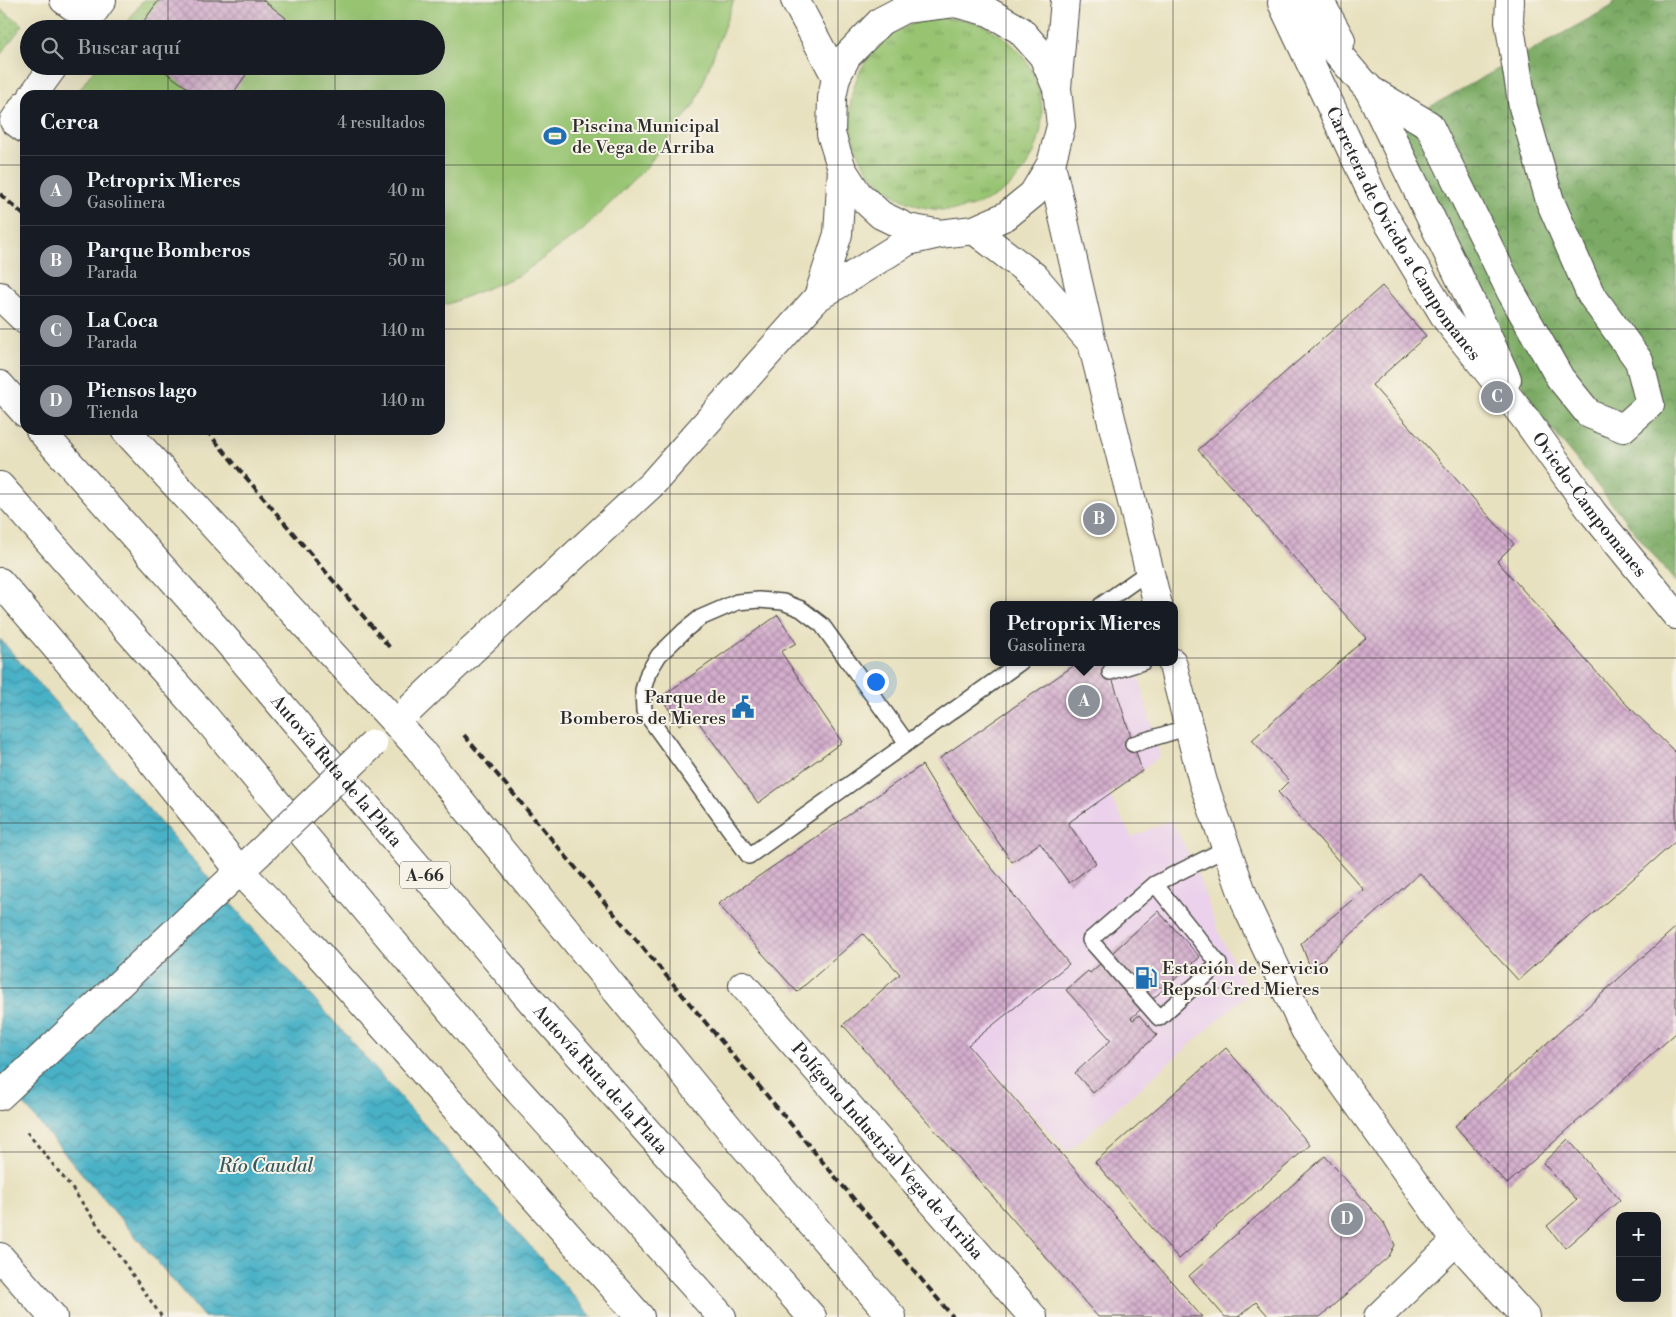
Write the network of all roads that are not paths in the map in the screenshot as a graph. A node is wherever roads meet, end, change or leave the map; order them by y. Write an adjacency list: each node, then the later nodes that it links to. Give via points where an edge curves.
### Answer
1 (64, 0): 9 (main road)
2 (795, 0): 11 (main road)
3 (1065, 0): 12 (main road)
4 (1280, 0): 27 (main road, Carretera de Oviedo a Campomanes, via 1377,204 1447,320)
5 (1292, 0): 13 (main road)
6 (1319, 0): 13 (main road, Carretera de Oviedo a Campomanes)
7 (1510, 0): 13 (main road, via 1509,21 1522,107 1550,202 1590,293 1639,361 1650,404 1623,428 1589,414 1560,378 1511,292 1429,125)
8 (910, 4): 11 (main road, via 881,21 865,36); 12 (main road, via 955,3 997,16 1020,30 1043,56)
9 (91, 16)
10 (47, 75): 14 (main road)
11 (836, 77): 18 (main road, via 831,134)
12 (1057, 88): 17 (main road, via 1061,126)
13 (1367, 88): 27 (main road, Carretera de Oviedo a Campomanes)
14 (36, 90)
15 (20, 112): 16 (main road, via 14,121)
16 (20, 125)
17 (1052, 164): 19 (main road, via 1033,194 1006,216); 24 (main road)
18 (842, 169): 20 (main road, via 858,194 881,214 908,228); 22 (main road, via 838,234)
19 (974, 230): 20 (main road); 24 (main road, via 1034,276)
20 (939, 234): 22 (main road, via 908,241)
21 (0, 296): 23 (main road)
22 (818, 297): 40 (main road, bridge, via 652,484)
23 (20, 315)
24 (1092, 343): 31 (main road)
25 (0, 385): 26 (main road)
26 (20, 407)
27 (1524, 417): 35 (main road, Oviedo-Campomanes, via 1593,513)
28 (44, 435): 54 (main road, Autovía Ruta de la Plata / A-66, via 228,642 533,1003)
29 (130, 435): 40 (main road)
30 (0, 486): 53 (main road, via 206,718 507,1078)
31 (1149, 571): 33 (lane); 34 (main road)
32 (0, 582): 45 (main road)
33 (1107, 601)
34 (1157, 601)
35 (1676, 615)
36 (1015, 666): 42 (lane)
37 (1130, 666): 39 (lane)
38 (1173, 666): 41 (main road)
39 (1110, 672)
40 (402, 716): 45 (main road, bridge); 55 (main road, via 436,772 738,1139)
41 (1189, 727): 43 (lane); 44 (main road, via 1203,782)
42 (907, 743): 42 (lane, via 822,625 801,609 783,602 738,602 700,618 660,656 648,674 643,690 644,710 749,856)
43 (1133, 744)
44 (1226, 848): 46 (lane); 49 (main road, via 1248,909 1305,1030)
45 (240, 871): 48 (main road); 52 (main road, via 306,940)
46 (1155, 884): 46 (lane, via 1090,940 1159,1018 1219,964)
47 (743, 985): 56 (main road, Polígono Industrial Vega de Arriba)
48 (0, 1096)
49 (1456, 1242): 57 (main road); 58 (main road)
50 (0, 1257): 51 (main road)
51 (53, 1317)
52 (640, 1317)
53 (722, 1317)
54 (812, 1317)
55 (892, 1317)
56 (1033, 1317)
57 (1378, 1317)
58 (1526, 1317)

